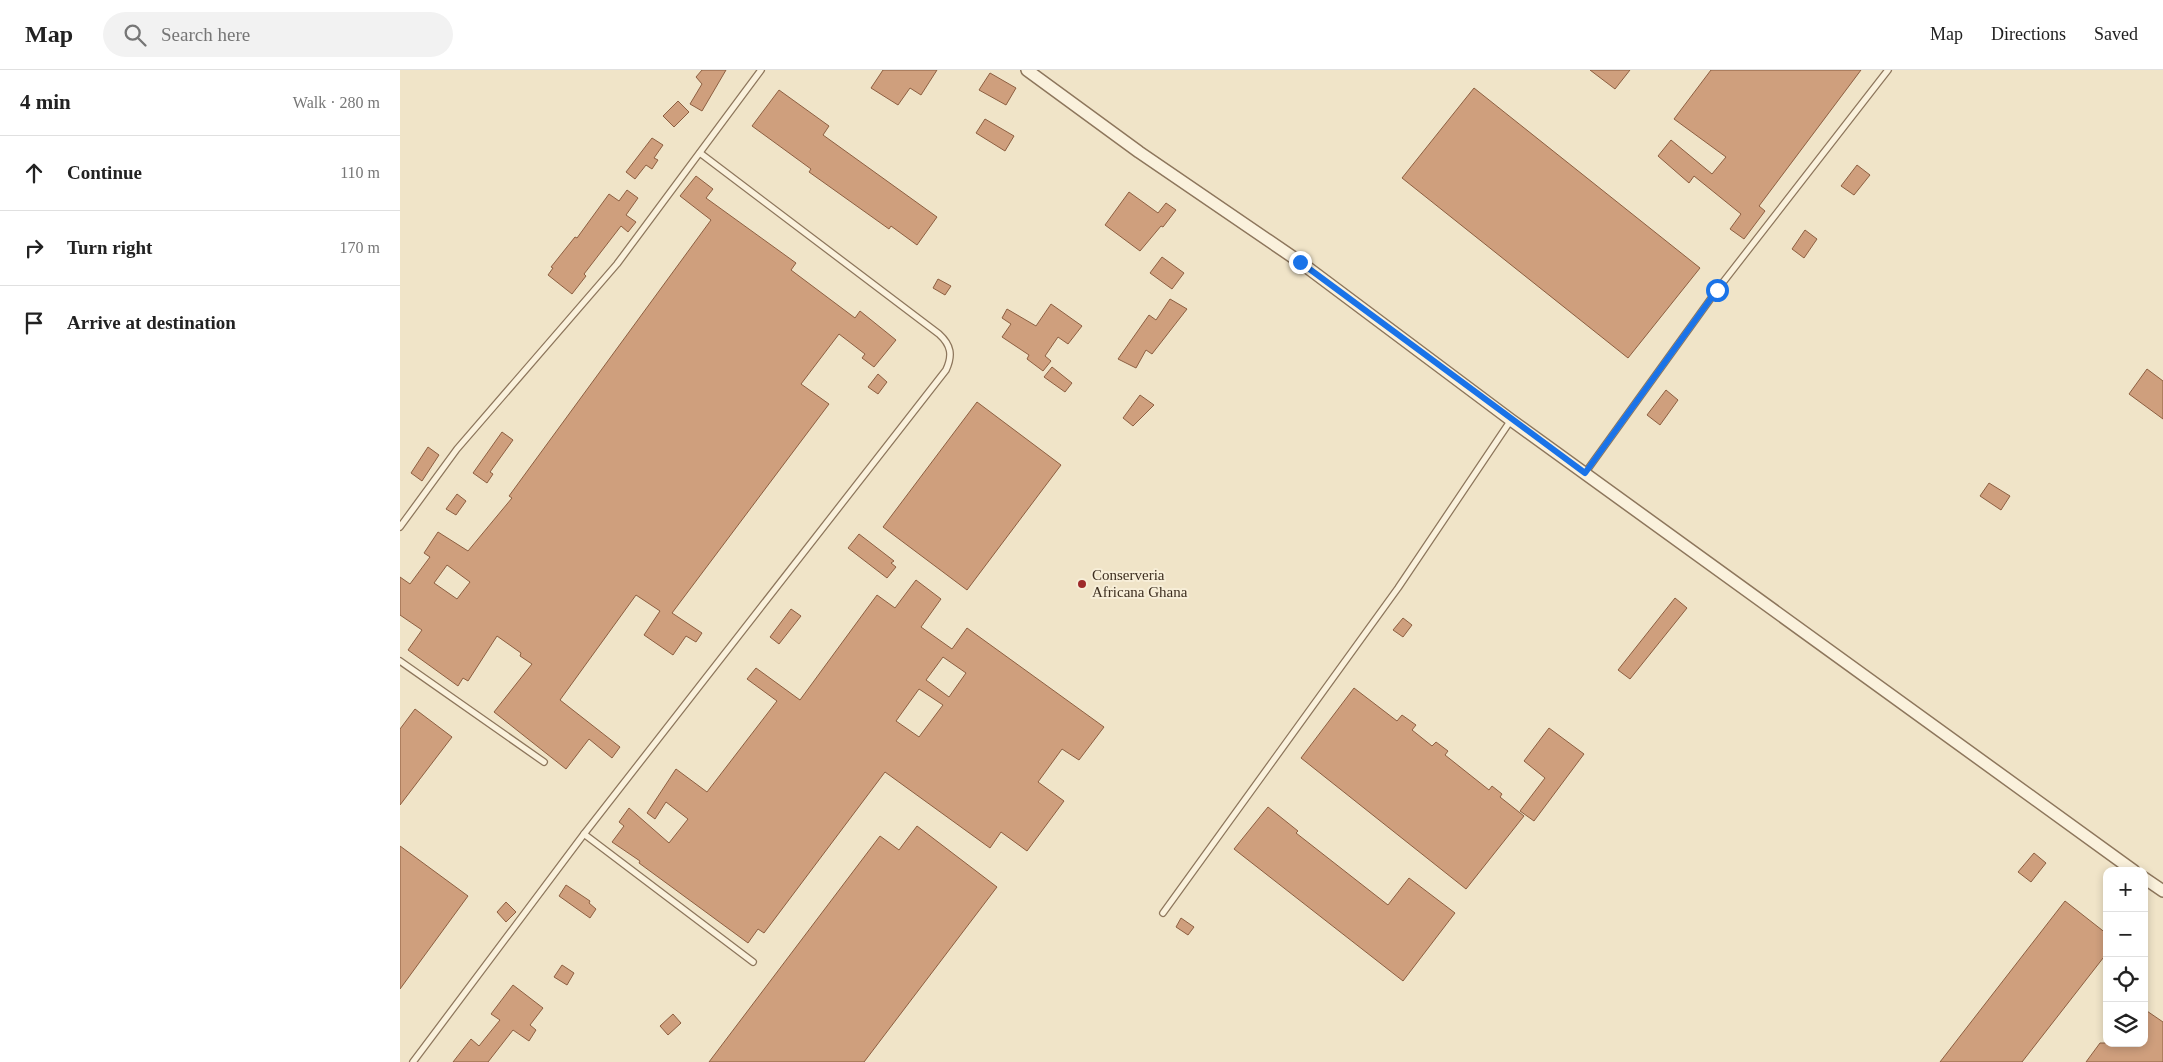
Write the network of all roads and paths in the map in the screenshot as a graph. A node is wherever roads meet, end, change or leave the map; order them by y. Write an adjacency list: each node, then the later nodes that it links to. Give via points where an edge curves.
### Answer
1 (761, 70): 4 (lane)
2 (1888, 70): 6 (lane, via 1717,290)
3 (1033, 72): 5 (street, via 1154,163 1300,262)
4 (700, 153): 7 (lane, via 617,264 457,449); 10 (lane, via 939,334 950,350 950,361)
5 (1511, 420): 6 (street); 14 (lane, via 1398,588)
6 (1585, 473): 11 (street)
7 (400, 528)
8 (400, 661): 9 (lane)
9 (544, 762)
10 (584, 834): 15 (lane); 16 (lane)
11 (2128, 867)
12 (2148, 881): 13 (street)
13 (2163, 892)
14 (1163, 913)
15 (753, 962)
16 (413, 1062)

